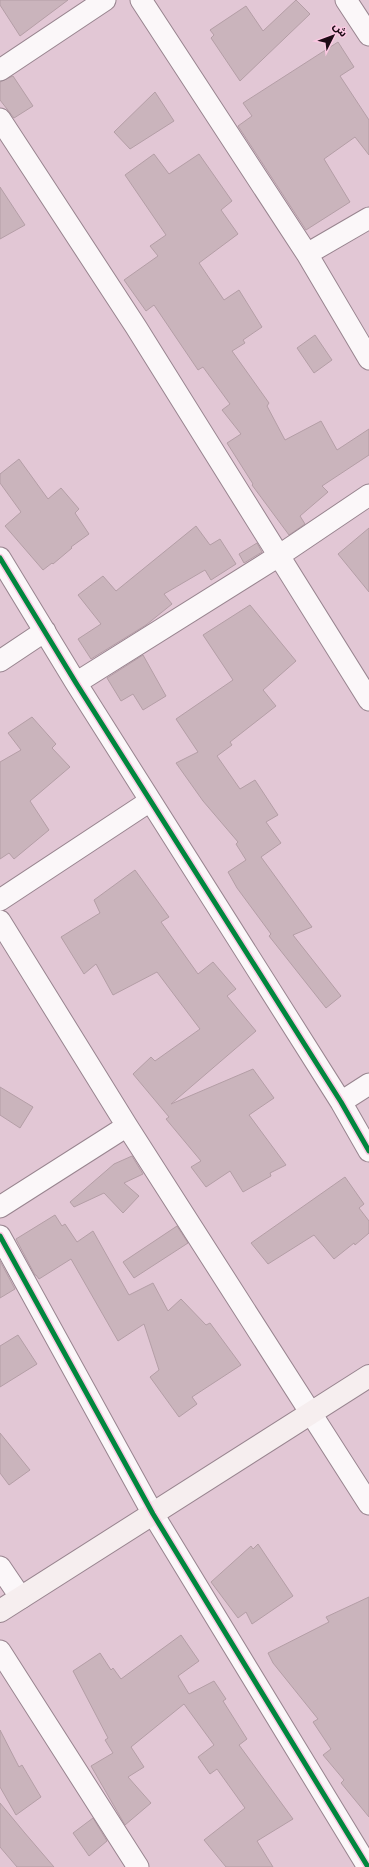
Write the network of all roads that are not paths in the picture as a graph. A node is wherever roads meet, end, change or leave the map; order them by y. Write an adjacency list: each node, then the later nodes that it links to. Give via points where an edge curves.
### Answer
1 (105, 0): 5 (street)
2 (141, 0): 8 (street)
3 (346, 0): 4 (street)
4 (369, 35)
5 (0, 70)
6 (0, 119): 11 (street)
7 (369, 218): 8 (street)
8 (307, 254): 9 (street)
9 (369, 359)
10 (369, 495): 11 (street)
11 (280, 554): 15 (street); 16 (street)
12 (0, 558): 13 (street)
13 (45, 631): 14 (street); 15 (street)
14 (0, 661)
15 (76, 683): 17 (street)
16 (369, 700)
17 (150, 801): 18 (street); 21 (street)
18 (0, 900)
19 (0, 921): 22 (street)
20 (369, 1084): 21 (street)
21 (341, 1102): 23 (street)
22 (127, 1126): 24 (street); 27 (street)
23 (369, 1151)
24 (0, 1207)
25 (0, 1236): 29 (street)
26 (369, 1376): 27 (street)
27 (311, 1413): 28 (street); 29 (street)
28 (369, 1504)
29 (153, 1514): 31 (street); 35 (street)
30 (0, 1567): 31 (street)
31 (21, 1598): 32 (street)
32 (0, 1611)
33 (0, 1651): 34 (street)
34 (138, 1867)
35 (367, 1867)

